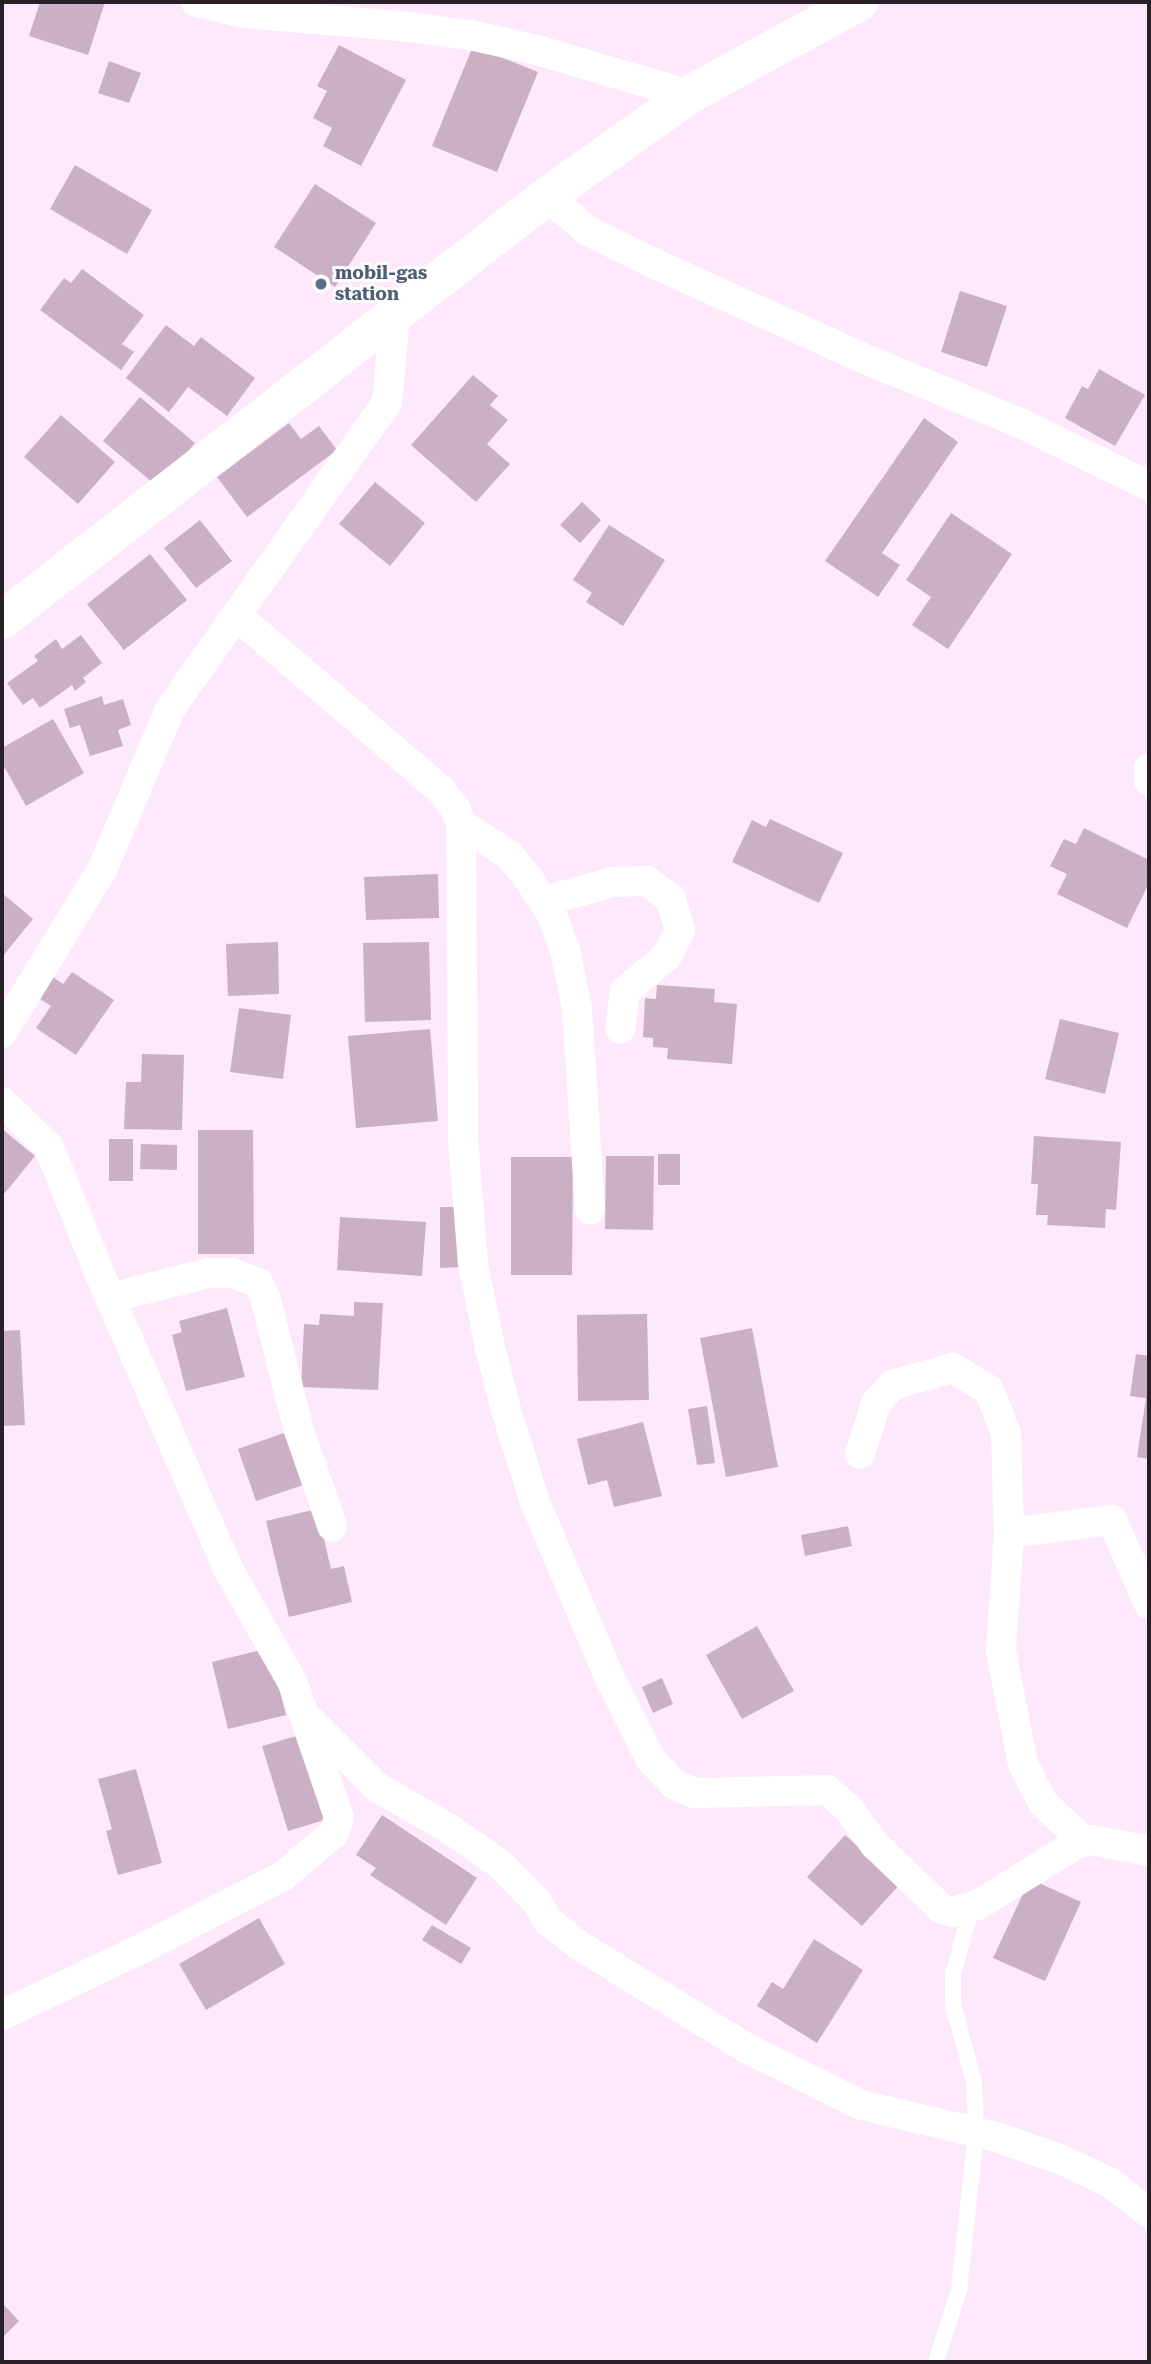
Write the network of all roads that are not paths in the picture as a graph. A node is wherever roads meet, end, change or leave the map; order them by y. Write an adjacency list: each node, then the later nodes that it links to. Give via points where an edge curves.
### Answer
1 (196, 2): 3 (street, via 244,13 470,36 537,50)
2 (859, 2): 3 (main road)
3 (690, 95): 4 (main road)
4 (547, 196): 5 (main road); 6 (street, via 588,231 649,261 1020,423)
5 (395, 313): 7 (street, via 387,403); 8 (main road)
6 (1149, 486)
7 (236, 615): 11 (street, via 441,790); 14 (street, via 170,709 102,870)
8 (2, 620)
9 (1149, 768): 10 (street)
10 (1149, 781)
11 (461, 824): 12 (street, via 508,854); 25 (street, via 460,1086 473,1264 506,1410 535,1502 627,1713 651,1760 674,1784 695,1793 716,1794 827,1790 848,1808 875,1845 941,1908 952,1912)
12 (544, 901): 13 (street, via 613,882 647,881 671,898 680,930 667,956 625,991); 16 (street, via 565,950 577,1008)
13 (620, 1029)
14 (2, 1033)
15 (2, 1102): 17 (street, via 49,1147)
16 (590, 1210)
17 (110, 1298): 19 (street, via 209,1273 232,1273 258,1283 299,1430); 22 (street, via 227,1567 293,1683)
18 (860, 1454): 20 (street, via 876,1403 892,1385 953,1368 989,1390 1006,1433)
19 (332, 1526)
20 (1009, 1532): 21 (street, via 1112,1520); 23 (street, via 1000,1651 1023,1764 1043,1803)
21 (1149, 1604)
22 (307, 1717): 26 (street, via 339,1817 334,1833 283,1876 235,1903); 27 (street, via 377,1787 500,1864 537,1902 548,1921 580,1946 748,2049 861,2105)
23 (1085, 1842): 24 (street); 25 (street, via 1076,1843)
24 (1149, 1851)
25 (972, 1906): 27 (lane, via 953,1975 953,2004 974,2082)
26 (2, 2015)
27 (976, 2133): 28 (street, via 1062,2160 1109,2182); 29 (lane, via 959,2290)
28 (1149, 2213)
29 (936, 2362)

